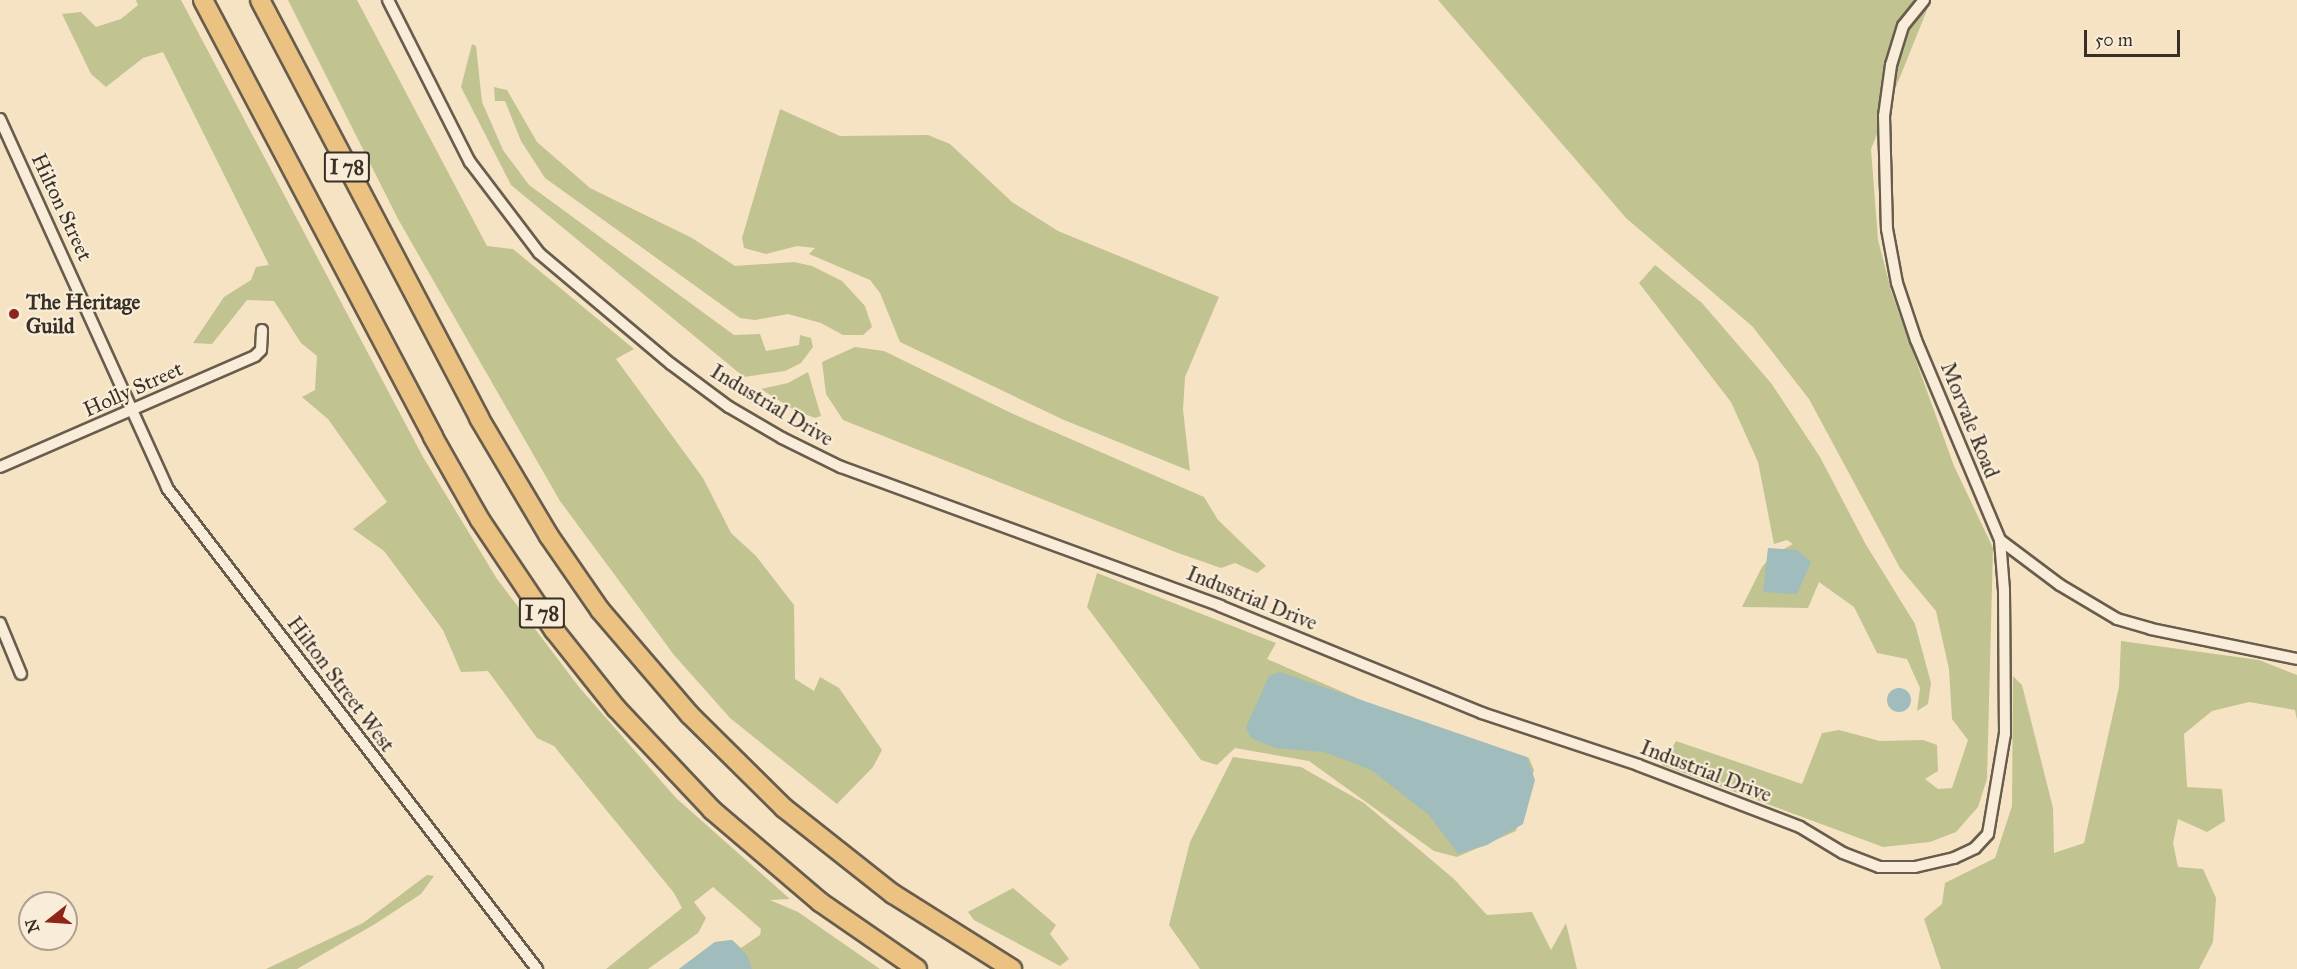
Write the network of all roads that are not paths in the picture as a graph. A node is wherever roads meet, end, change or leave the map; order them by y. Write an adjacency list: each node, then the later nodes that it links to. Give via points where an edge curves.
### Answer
1 (202, 0): 14 (highway, I 78, via 433,437 480,520 554,630 616,708 712,810 820,903)
2 (260, 0): 15 (highway, I 78, via 479,418 549,536 600,610 690,715 784,808 893,894)
3 (388, 0): 9 (street, Industrial Drive, via 470,162 539,253 671,364 729,407 782,438 841,467 1220,606 1482,712 1638,765 1790,823 1879,867 1915,867 1954,858 1975,848 1988,834 2005,734)
4 (1924, 0): 9 (street, Morvale Road, via 1903,26 1891,65 1884,116 1887,229 1897,283 1916,340)
5 (0, 119): 7 (street, Hilton Street)
6 (262, 330): 7 (street, Holly Street, via 261,350 255,356)
7 (135, 410): 8 (street, Holly Street); 13 (street, Hilton Street West, via 167,488)
8 (0, 467)
9 (2000, 540): 11 (street, via 2060,585 2117,619)
10 (0, 623): 12 (street)
11 (2297, 659)
12 (21, 674)
13 (537, 969)
14 (918, 969)
15 (1012, 969)

